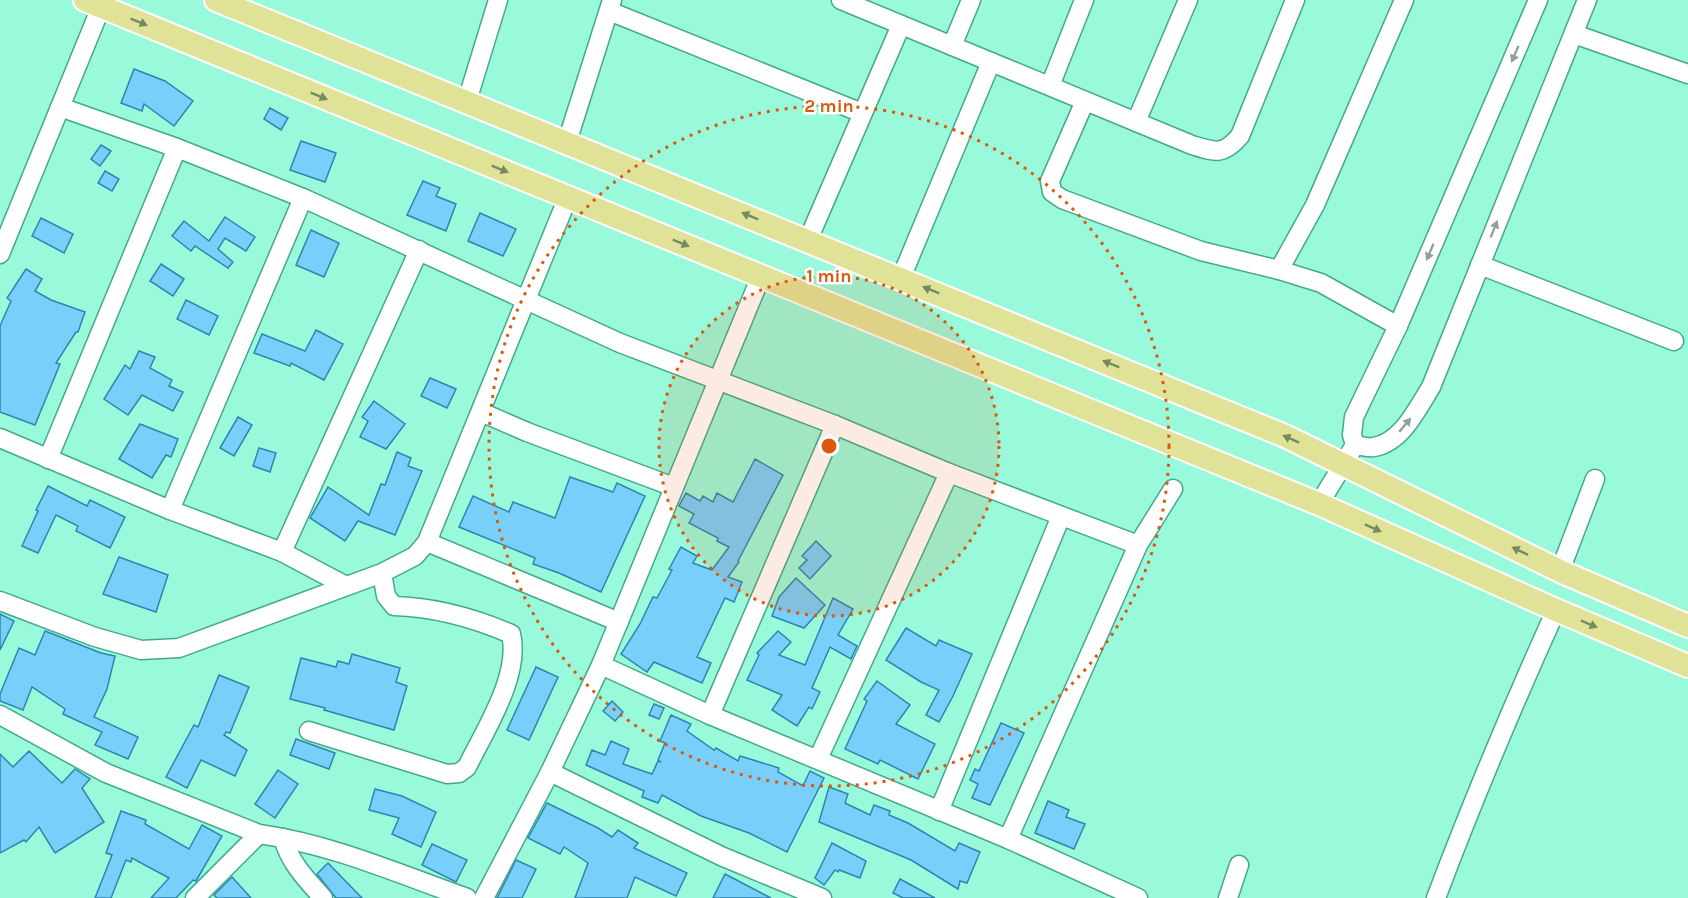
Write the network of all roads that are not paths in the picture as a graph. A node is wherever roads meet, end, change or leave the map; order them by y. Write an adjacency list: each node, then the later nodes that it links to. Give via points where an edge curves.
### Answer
1 (216, 0): 19 (main road)
2 (498, 0): 19 (street)
3 (841, 0): 13 (street)
4 (971, 0): 15 (street)
5 (1084, 0): 18 (street)
6 (1188, 0): 23 (street)
7 (1295, 0): 23 (street, via 1240,136 1231,147 1216,152)
8 (1404, 0): 32 (street, via 1314,205)
9 (1538, 0): 36 (street, one-way to 36)
10 (1587, 0): 14 (street)
11 (93, 3): 21 (street); 26 (main road, one-way to 26)
12 (611, 5): 22 (street); 24 (street)
13 (900, 25): 15 (street); 22 (street)
14 (1574, 34): 17 (street); 31 (street, one-way to 14)
15 (952, 46): 16 (street)
16 (991, 62): 18 (street); 34 (street)
17 (1688, 74)
18 (1050, 86): 20 (street)
19 (467, 101): 24 (main road)
20 (1086, 101): 23 (street); 32 (street, via 1050,181 1052,192 1201,251)
21 (60, 107): 25 (street); 30 (street)
22 (862, 113): 28 (street)
23 (1136, 122)
24 (567, 142): 28 (main road, one-way to 24)
25 (177, 148): 27 (street); 43 (street)
26 (568, 197): 33 (main road, one-way to 33); 35 (street)
27 (303, 198): 29 (street); 49 (street)
28 (808, 240): 34 (main road)
29 (418, 250): 35 (street); 53 (street)
30 (0, 254)
31 (1480, 265): 37 (street); 42 (street, one-way to 31, via 1383,445 1410,419 1431,387)
32 (1279, 270): 36 (street, via 1321,283)
33 (761, 276): 38 (street); 48 (main road)
34 (901, 278): 42 (main road, one-way to 34, via 1285,436)
35 (527, 301): 38 (street, via 620,343); 39 (street)
36 (1398, 326): 42 (street, via 1354,417)
37 (1674, 341)
38 (718, 380): 40 (street); 46 (street)
39 (481, 412): 46 (street); 51 (street)
40 (835, 424): 44 (street); 64 (street)
41 (0, 438): 43 (street)
42 (1349, 455): 48 (street); 54 (main road, one-way to 42)
43 (48, 459): 49 (street)
44 (949, 473): 50 (street); 66 (street)
45 (1595, 478): 54 (street)
46 (674, 487): 59 (street)
47 (1173, 489): 52 (street)
48 (1319, 504): 58 (main road, one-way to 58)
49 (170, 510): 53 (street)
50 (1061, 516): 52 (street); 68 (street)
51 (427, 542): 55 (street, via 415,556); 59 (street)
52 (1138, 545): 71 (street)
53 (282, 552): 56 (street)
54 (1560, 571): 60 (main road)
55 (382, 573): 56 (street); 65 (street, via 386,596 394,606 457,615 511,634 514,647 510,675 466,767 459,773 447,774)
56 (346, 586): 57 (street, via 179,648 141,650)
57 (0, 601)
58 (1556, 610): 62 (main road, one-way to 62); 80 (street, via 1472,803)
59 (619, 622): 61 (street)
60 (1688, 626)
61 (601, 665): 64 (street); 67 (street)
62 (1688, 666)
63 (0, 715): 69 (street, via 106,773)
64 (710, 715): 66 (street)
65 (309, 731)
66 (818, 759): 68 (street)
67 (550, 772): 76 (street); 77 (street, via 721,856)
68 (939, 811): 71 (street)
69 (260, 834): 70 (street); 73 (street)
70 (284, 838): 74 (street, via 297,870); 75 (street, via 331,850)
71 (1008, 839): 78 (street)
72 (1239, 865): 79 (street)
73 (195, 898)
74 (323, 898)
75 (467, 898)
76 (484, 898)
77 (822, 898)
78 (1138, 898)
79 (1228, 898)
80 (1436, 898)

